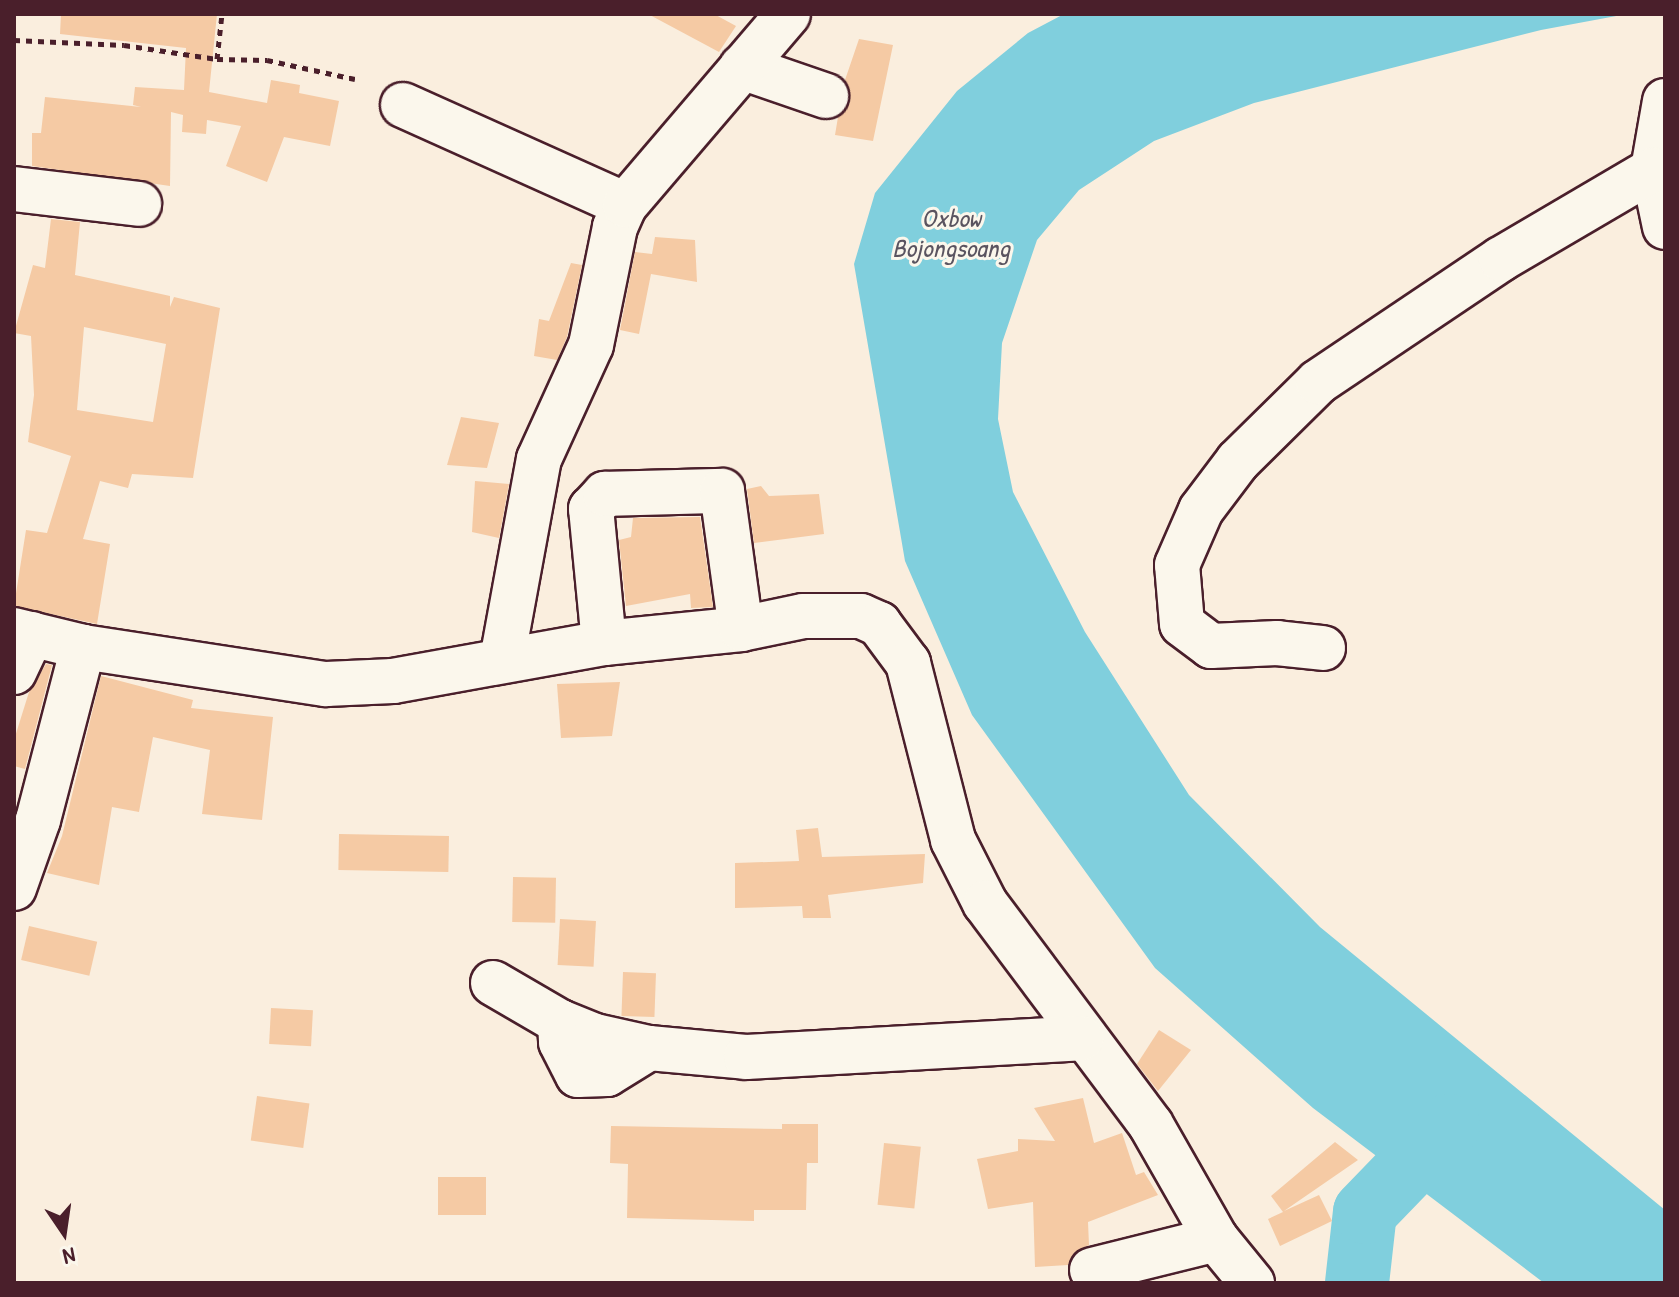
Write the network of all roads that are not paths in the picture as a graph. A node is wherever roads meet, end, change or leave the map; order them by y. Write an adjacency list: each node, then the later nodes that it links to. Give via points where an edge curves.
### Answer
1 (788, 14): 2 (street)
2 (742, 67): 3 (street); 9 (street)
3 (826, 96)
4 (1665, 101): 6 (street)
5 (403, 105): 9 (street)
6 (1653, 170): 10 (street); 15 (street, via 1501,259 1414,322 1339,366 1290,405 1201,510 1177,565 1182,624 1211,646 1277,643)
7 (14, 189): 8 (street)
8 (139, 204)
9 (625, 205): 16 (street, via 615,227 591,345 539,459)
10 (1665, 227)
11 (741, 629): 12 (street); 12 (street, via 722,491 605,494 591,509); 19 (street, via 835,614 861,616 893,638 921,697 960,857 985,903)
12 (604, 643): 16 (street)
13 (20, 645): 14 (street)
14 (83, 647): 16 (street, via 326,684 393,681); 17 (street, via 38,820)
15 (1323, 648)
16 (502, 660)
17 (14, 888)
18 (493, 983): 19 (street, via 560,1022 561,1042 578,1075 607,1074 649,1048 746,1057)
19 (1081, 1038): 20 (street, via 1151,1125)
20 (1216, 1239): 21 (street); 22 (street)
21 (1092, 1270)
22 (1252, 1283)

